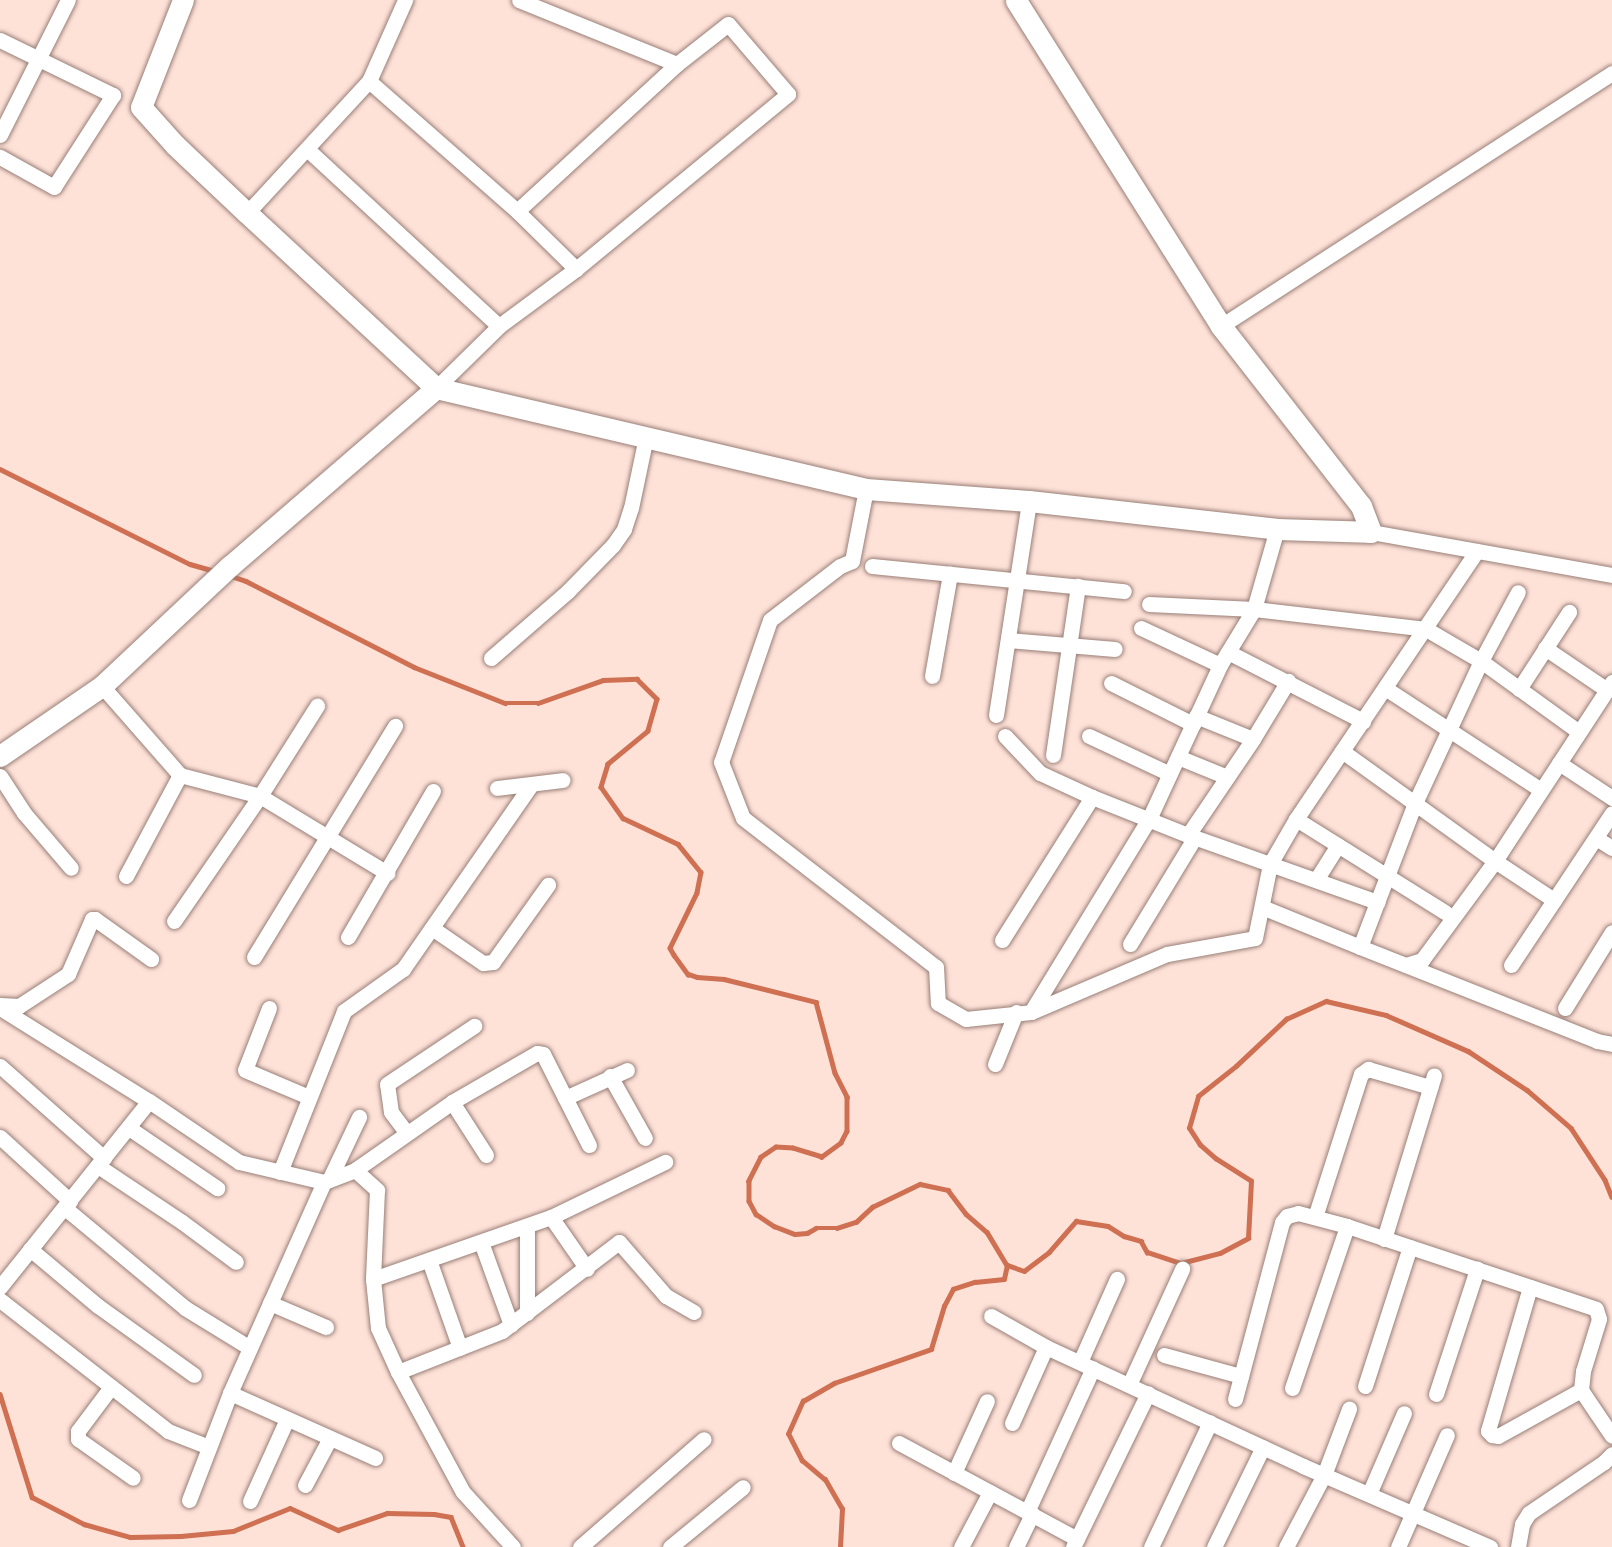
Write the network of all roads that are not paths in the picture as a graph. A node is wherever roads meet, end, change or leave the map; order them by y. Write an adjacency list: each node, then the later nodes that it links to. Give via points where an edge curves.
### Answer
1 (68, 0): 7 (street)
2 (183, 0): 15 (street, via 141,107)
3 (405, 0): 10 (street)
4 (519, 0): 8 (street)
5 (1016, 0): 18 (street)
6 (0, 40): 7 (street)
7 (38, 59): 11 (street); 13 (street, via 112,95 54,187)
8 (677, 64): 14 (street); 16 (street, via 728,24 788,93)
9 (1612, 73): 18 (street)
10 (369, 81): 12 (street); 14 (street)
11 (0, 135)
12 (307, 149): 15 (street); 17 (street)
13 (0, 157)
14 (517, 211): 16 (street)
15 (247, 213): 19 (street)
16 (576, 268): 17 (street)
17 (499, 326): 19 (street)
18 (1221, 326): 24 (street, via 1361,506)
19 (436, 388): 20 (street); 48 (street, via 230,566)
20 (646, 437): 21 (street); 42 (street, via 631,508 613,545 568,591)
21 (866, 489): 22 (street); 114 (street, via 852,561 770,620 721,762 743,818 936,967 938,1003 966,1019)
22 (1029, 501): 23 (street); 29 (street)
23 (1277, 529): 24 (street); 34 (street)
24 (1371, 532): 25 (street)
25 (1477, 551): 28 (street); 37 (street)
26 (872, 566): 27 (street)
27 (950, 574): 29 (street); 45 (street)
28 (1612, 575)
29 (1017, 580): 30 (street); 38 (street)
30 (1078, 586): 31 (street); 39 (street)
31 (1124, 591)
32 (1518, 592): 44 (street)
33 (1149, 604): 34 (street)
34 (1254, 609): 37 (street); 43 (street)
35 (1569, 612): 40 (street)
36 (1141, 628): 43 (street)
37 (1426, 629): 44 (street); 50 (street)
38 (1008, 640): 39 (street); 53 (street)
39 (1069, 645): 41 (street); 63 (street)
40 (1545, 648): 49 (street); 51 (street)
41 (1115, 649)
42 (491, 658)
43 (1224, 658): 46 (street); 54 (street)
44 (1481, 661): 51 (street); 57 (street)
45 (932, 675)
46 (1288, 681): 55 (street); 61 (street)
47 (1111, 683): 54 (street)
48 (102, 686): 64 (street); 68 (street)
49 (1610, 686): 58 (street)
50 (1385, 688): 55 (street); 57 (street)
51 (1519, 689): 58 (street)
52 (317, 706): 76 (street)
53 (996, 715)
54 (1194, 720): 61 (street); 65 (street)
55 (1363, 721): 62 (street)
56 (395, 726): 85 (street)
57 (1449, 732): 74 (street); 79 (street)
58 (1579, 732): 66 (street)
59 (1005, 736): 77 (street, via 1040,772)
60 (1089, 736): 67 (street)
61 (1253, 739): 70 (street)
62 (1342, 751): 79 (street); 82 (street)
63 (1053, 755)
64 (0, 756)
65 (1178, 757): 67 (street); 70 (street)
66 (1559, 763): 74 (street); 78 (street)
67 (1170, 774): 81 (street)
68 (180, 775): 76 (street); 92 (street)
69 (0, 776): 90 (street, via 24,813)
70 (1227, 777): 83 (street)
71 (563, 780): 72 (street)
72 (531, 785): 73 (street); 101 (street)
73 (497, 788)
74 (1541, 790): 88 (street)
75 (433, 791): 91 (street)
76 (260, 796): 85 (street); 100 (street)
77 (1092, 797): 81 (street); 104 (street)
78 (1612, 798)
79 (1415, 803): 88 (street); 93 (street)
80 (1612, 813): 84 (street)
81 (1149, 819): 83 (street); 114 (street)
82 (1296, 819): 86 (street); 89 (street)
83 (1192, 836): 89 (street); 105 (street)
84 (1596, 838): 87 (street); 96 (street)
85 (326, 839): 91 (street); 107 (street)
86 (1338, 845): 93 (street); 94 (street)
87 (1612, 848)
88 (1495, 861): 96 (street); 109 (street, via 1422,960)
89 (1270, 864): 94 (street); 98 (street)
90 (71, 868)
91 (387, 873): 103 (street)
92 (126, 876)
93 (1387, 876): 97 (street); 99 (street)
94 (1316, 880): 97 (street)
95 (548, 885): 101 (street, via 493,962 483,963)
96 (1554, 900): 110 (street)
97 (1377, 902): 106 (street)
98 (1262, 907): 106 (street); 114 (street, via 1256,938 1167,954)
99 (1445, 912)
100 (174, 921)
101 (432, 928): 121 (street, via 403,969 344,1011)
102 (1612, 932): 113 (street)
103 (348, 937)
104 (1002, 940)
105 (1130, 944)
106 (1360, 947): 109 (street)
107 (254, 957)
108 (151, 959): 111 (street, via 92,919 68,974 19,1006)
109 (1406, 965): 116 (street)
110 (1511, 965)
111 (0, 1006): 123 (street)
112 (269, 1008): 121 (street, via 245,1071)
113 (1565, 1008)
114 (1023, 1012): 117 (street)
115 (474, 1026): 127 (street, via 387,1084 391,1112)
116 (1612, 1044)
117 (995, 1064)
118 (0, 1066): 132 (street)
119 (627, 1070): 120 (street)
120 (610, 1076): 122 (street); 129 (street)
121 (309, 1097): 135 (street)
122 (565, 1098): 124 (street, via 543,1054 537,1053); 130 (street)
123 (149, 1101): 126 (street); 135 (street, via 239,1162)
124 (452, 1102): 127 (street); 131 (street)
125 (360, 1117): 136 (street)
126 (129, 1128): 132 (street); 137 (street)
127 (406, 1132): 134 (street)
128 (0, 1137): 138 (street)
129 (645, 1138)
130 (590, 1145)
131 (486, 1155)
132 (101, 1162): 138 (street); 148 (street)
133 (665, 1162): 139 (street)
134 (355, 1170): 136 (street); 152 (street, via 377,1190)
135 (280, 1172): 136 (street)
136 (327, 1181): 157 (street)
137 (217, 1188)
138 (67, 1204): 146 (street); 164 (street, via 185,1308)
139 (551, 1217): 141 (street); 149 (street)
140 (1315, 1217): 142 (street); 143 (street, via 1361,1074 1368,1069 1432,1081); 170 (street, via 1292,1213 1282,1222)
141 (527, 1226): 144 (street); 159 (street)
142 (1347, 1226): 143 (street); 174 (street)
143 (1384, 1239): 145 (street)
144 (481, 1242): 147 (street); 161 (street)
145 (1410, 1247): 151 (street); 172 (street)
146 (30, 1249): 154 (street); 169 (street, via 98,1306)
147 (429, 1260): 152 (street); 165 (street)
148 (236, 1262)
149 (587, 1269): 158 (street, via 620,1242 666,1296); 159 (street)
150 (1182, 1269): 171 (street)
151 (1477, 1269): 155 (street); 178 (street)
152 (373, 1279): 168 (street, via 378,1328)
153 (1117, 1280): 167 (street)
154 (0, 1287)
155 (1530, 1287): 175 (street, via 1598,1312); 175 (street, via 1488,1431 1498,1436)
156 (0, 1300): 173 (street)
157 (270, 1303): 162 (street); 164 (street)
158 (694, 1311)
159 (526, 1313): 161 (street)
160 (991, 1316): 163 (street)
161 (511, 1325): 165 (street)
162 (326, 1327)
163 (1046, 1347): 167 (street); 185 (street)
164 (250, 1348): 176 (street)
165 (460, 1348): 168 (street)
166 (1164, 1355): 170 (street)
167 (1086, 1365): 171 (street); 204 (street)
168 (398, 1372): 207 (street, via 463,1492)
169 (194, 1375)
170 (1241, 1377): 179 (street)
171 (1129, 1384): 177 (street)
172 (1365, 1386)
173 (111, 1387): 191 (street, via 168,1431); 197 (street, via 78,1431 78,1438)
174 (1293, 1388)
175 (1581, 1390): 187 (street)
176 (230, 1393): 183 (street); 191 (street)
177 (1148, 1393): 184 (street); 206 (street)
178 (1436, 1394)
179 (1235, 1399)
180 (987, 1401): 195 (street)
181 (1349, 1409): 196 (street)
182 (1404, 1413): 201 (street)
183 (287, 1419): 188 (street); 203 (street)
184 (1210, 1422): 192 (street); 212 (street)
185 (1012, 1423)
186 (1447, 1435): 205 (street)
187 (1612, 1436)
188 (330, 1438): 194 (street); 198 (street)
189 (704, 1439): 208 (street)
190 (898, 1443): 195 (street)
191 (209, 1447): 202 (street)
192 (1263, 1447): 196 (street); 213 (street)
193 (1612, 1454): 217 (street, via 1530,1513 1522,1524)
194 (375, 1458)
195 (954, 1473): 200 (street)
196 (1324, 1475): 201 (street); 214 (street)
197 (134, 1478)
198 (305, 1485)
199 (743, 1487): 209 (street)
200 (990, 1492): 204 (street); 210 (street)
201 (1369, 1494): 205 (street)
202 (189, 1500)
203 (250, 1501)
204 (1029, 1513): 206 (street); 211 (street)
205 (1413, 1513): 215 (street); 216 (street)
206 (1075, 1543)
207 (513, 1547)
208 (580, 1547)
209 (670, 1547)
210 (961, 1547)
211 (1016, 1547)
212 (1151, 1547)
213 (1214, 1547)
214 (1286, 1547)
215 (1398, 1547)
216 (1490, 1547)
217 (1518, 1547)

